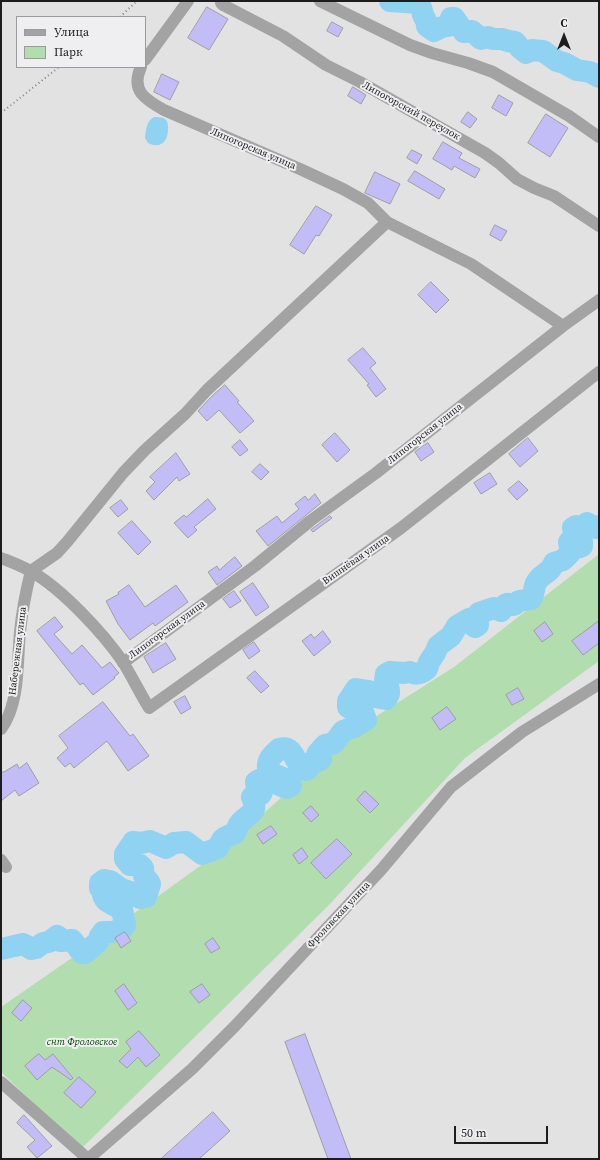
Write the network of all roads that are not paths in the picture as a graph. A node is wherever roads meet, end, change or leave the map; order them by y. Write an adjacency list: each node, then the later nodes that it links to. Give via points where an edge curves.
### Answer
1 (188, 1): 4 (street)
2 (221, 1): 8 (street, Липогорский переулок, via 223,5 283,36 326,65 485,153 525,184 554,196)
3 (320, 1): 6 (street, via 410,45 493,72 569,116)
4 (146, 59)
5 (140, 68): 7 (street, Липогорская улица, via 137,86 152,104 343,189 368,203)
6 (599, 137)
7 (387, 222): 10 (street, Липогорская улица, via 471,264); 13 (street, via 145,450 57,553)
8 (599, 226)
9 (599, 300): 10 (street)
10 (563, 326): 14 (street, Липогорская улица, via 255,566)
11 (599, 372): 14 (street, Вишнёвая улица, via 401,528 149,708)
12 (1, 558): 13 (street)
13 (31, 571): 14 (street, via 77,609); 16 (street, Набережная улица, via 21,619 15,691 6,722)
14 (123, 663)
15 (599, 684): 18 (street, Фроловская улица, via 522,732 451,786 381,870 235,1026 192,1069)
16 (1, 730)
17 (1, 1083): 18 (street)
18 (88, 1159)

